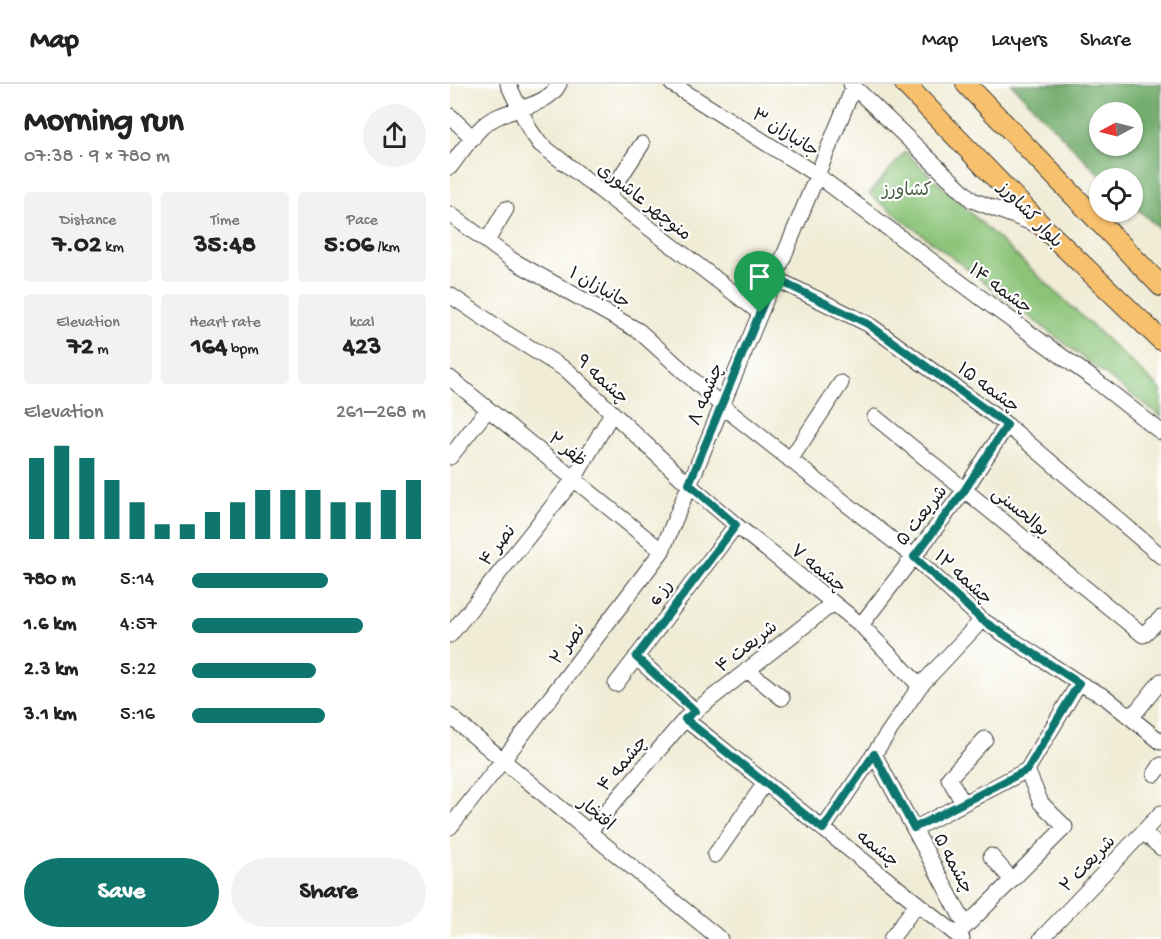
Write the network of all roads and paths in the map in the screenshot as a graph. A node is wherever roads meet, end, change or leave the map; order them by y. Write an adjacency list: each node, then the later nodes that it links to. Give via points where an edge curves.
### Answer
1 (508, 84): 7 (street, منوچهر عاشوری)
2 (560, 84): 7 (street, via 542,100)
3 (672, 84): 12 (street, جانبازان ۳)
4 (905, 84): 16 (main road, بلوار کشاورز)
5 (966, 84): 19 (main road)
6 (852, 85): 12 (street, چشمه ۸); 16 (street, via 972,200)
7 (520, 108): 9 (street, via 498,116); 13 (street, منوچهر عاشوری, via 540,144)
8 (450, 116): 9 (street)
9 (473, 138): 11 (street)
10 (642, 144): 13 (street)
11 (450, 167)
12 (817, 175): 18 (street, چشمه ۸); 30 (street, چشمه ۱۴)
13 (608, 196): 21 (street, منوچهر عاشوری)
14 (506, 209): 17 (street)
15 (450, 214): 17 (street, جانبازان ۱)
16 (1042, 227): 22 (main road, بلوار کشاورز)
17 (487, 242): 25 (street, جانبازان ۱, via 639,331)
18 (774, 278): 21 (street, چشمه ۸); 29 (street, چشمه ۱۵, via 868,324)
19 (1157, 280)
20 (450, 295): 27 (street, چشمه ۹, via 568,371)
21 (760, 313): 25 (street, چشمه ۸)
22 (1161, 340)
23 (450, 378): 26 (street, ظفر ۲)
24 (841, 383): 32 (street)
25 (722, 406): 32 (street, چشمه ۱۲); 34 (street, چشمه ۸)
26 (488, 409): 31 (street); 33 (street, ظفر ۲)
27 (612, 413): 33 (street, نصر ۴); 34 (street, چشمه ۹)
28 (876, 417): 35 (street, بوالحسنی)
29 (1007, 425): 35 (street, شریعت ۵); 38 (street, چشمه ۱۵)
30 (1161, 432)
31 (450, 457)
32 (790, 460): 39 (street, چشمه ۱۲)
33 (574, 479): 37 (street, ظفر ۲); 44 (street, نصر ۴)
34 (689, 484): 36 (street, چشمه ۷); 37 (street, چشمه ۸)
35 (964, 491): 39 (street, شریعت ۵); 41 (street, بوالحسنی, via 1143,635)
36 (736, 525): 40 (street, چشمه ۷); 45 (street, رز 6)
37 (662, 551): 58 (street, نصر ۲)
38 (1161, 556)
39 (914, 557): 42 (street, چشمه ۱۲); 43 (street, شریعت ۵)
40 (832, 603): 43 (street, چشمه ۷); 46 (street, شریعت ۴)
41 (1161, 618)
42 (982, 620): 48 (street, چشمه ۱۲); 50 (street)
43 (861, 625): 50 (street, چشمه ۷)
44 (450, 636)
45 (636, 657): 49 (street, رز 6); 52 (street, چشمه)
46 (747, 670): 51 (street); 52 (street, شریعت ۴)
47 (1161, 681): 54 (street)
48 (1079, 683): 54 (street, چشمه ۱۲); 59 (street)
49 (616, 684)
50 (920, 686): 57 (street)
51 (782, 698)
52 (690, 715): 60 (street, چشمه); 67 (street, چشمه ۴)
53 (450, 716): 58 (street, افتخار)
54 (1131, 718): 56 (street, چشمه ۱۲)
55 (985, 739): 61 (street, via 949,778)
56 (1161, 742)
57 (874, 754): 64 (street, چشمه ۵); 65 (street)
58 (503, 760): 63 (street, نصر ۲); 67 (street, افتخار)
59 (1027, 770): 61 (street); 71 (street, via 1041,803 1065,827)
60 (765, 783): 65 (street, چشمه); 69 (street)
61 (963, 803): 64 (street)
62 (1161, 813): 66 (street, شریعت ۲)
63 (450, 827)
64 (914, 828): 73 (street, چشمه ۵)
65 (823, 829): 72 (street, چشمه)
66 (1143, 831): 68 (street); 76 (street, شریعت ۲)
67 (589, 832): 74 (street, افتخار)
68 (1161, 848)
69 (714, 855)
70 (991, 856): 71 (street)
71 (1012, 880): 73 (street)
72 (917, 903): 73 (street, چشمه); 75 (street)
73 (954, 933)
74 (720, 939)
75 (891, 939)
76 (1041, 939)

